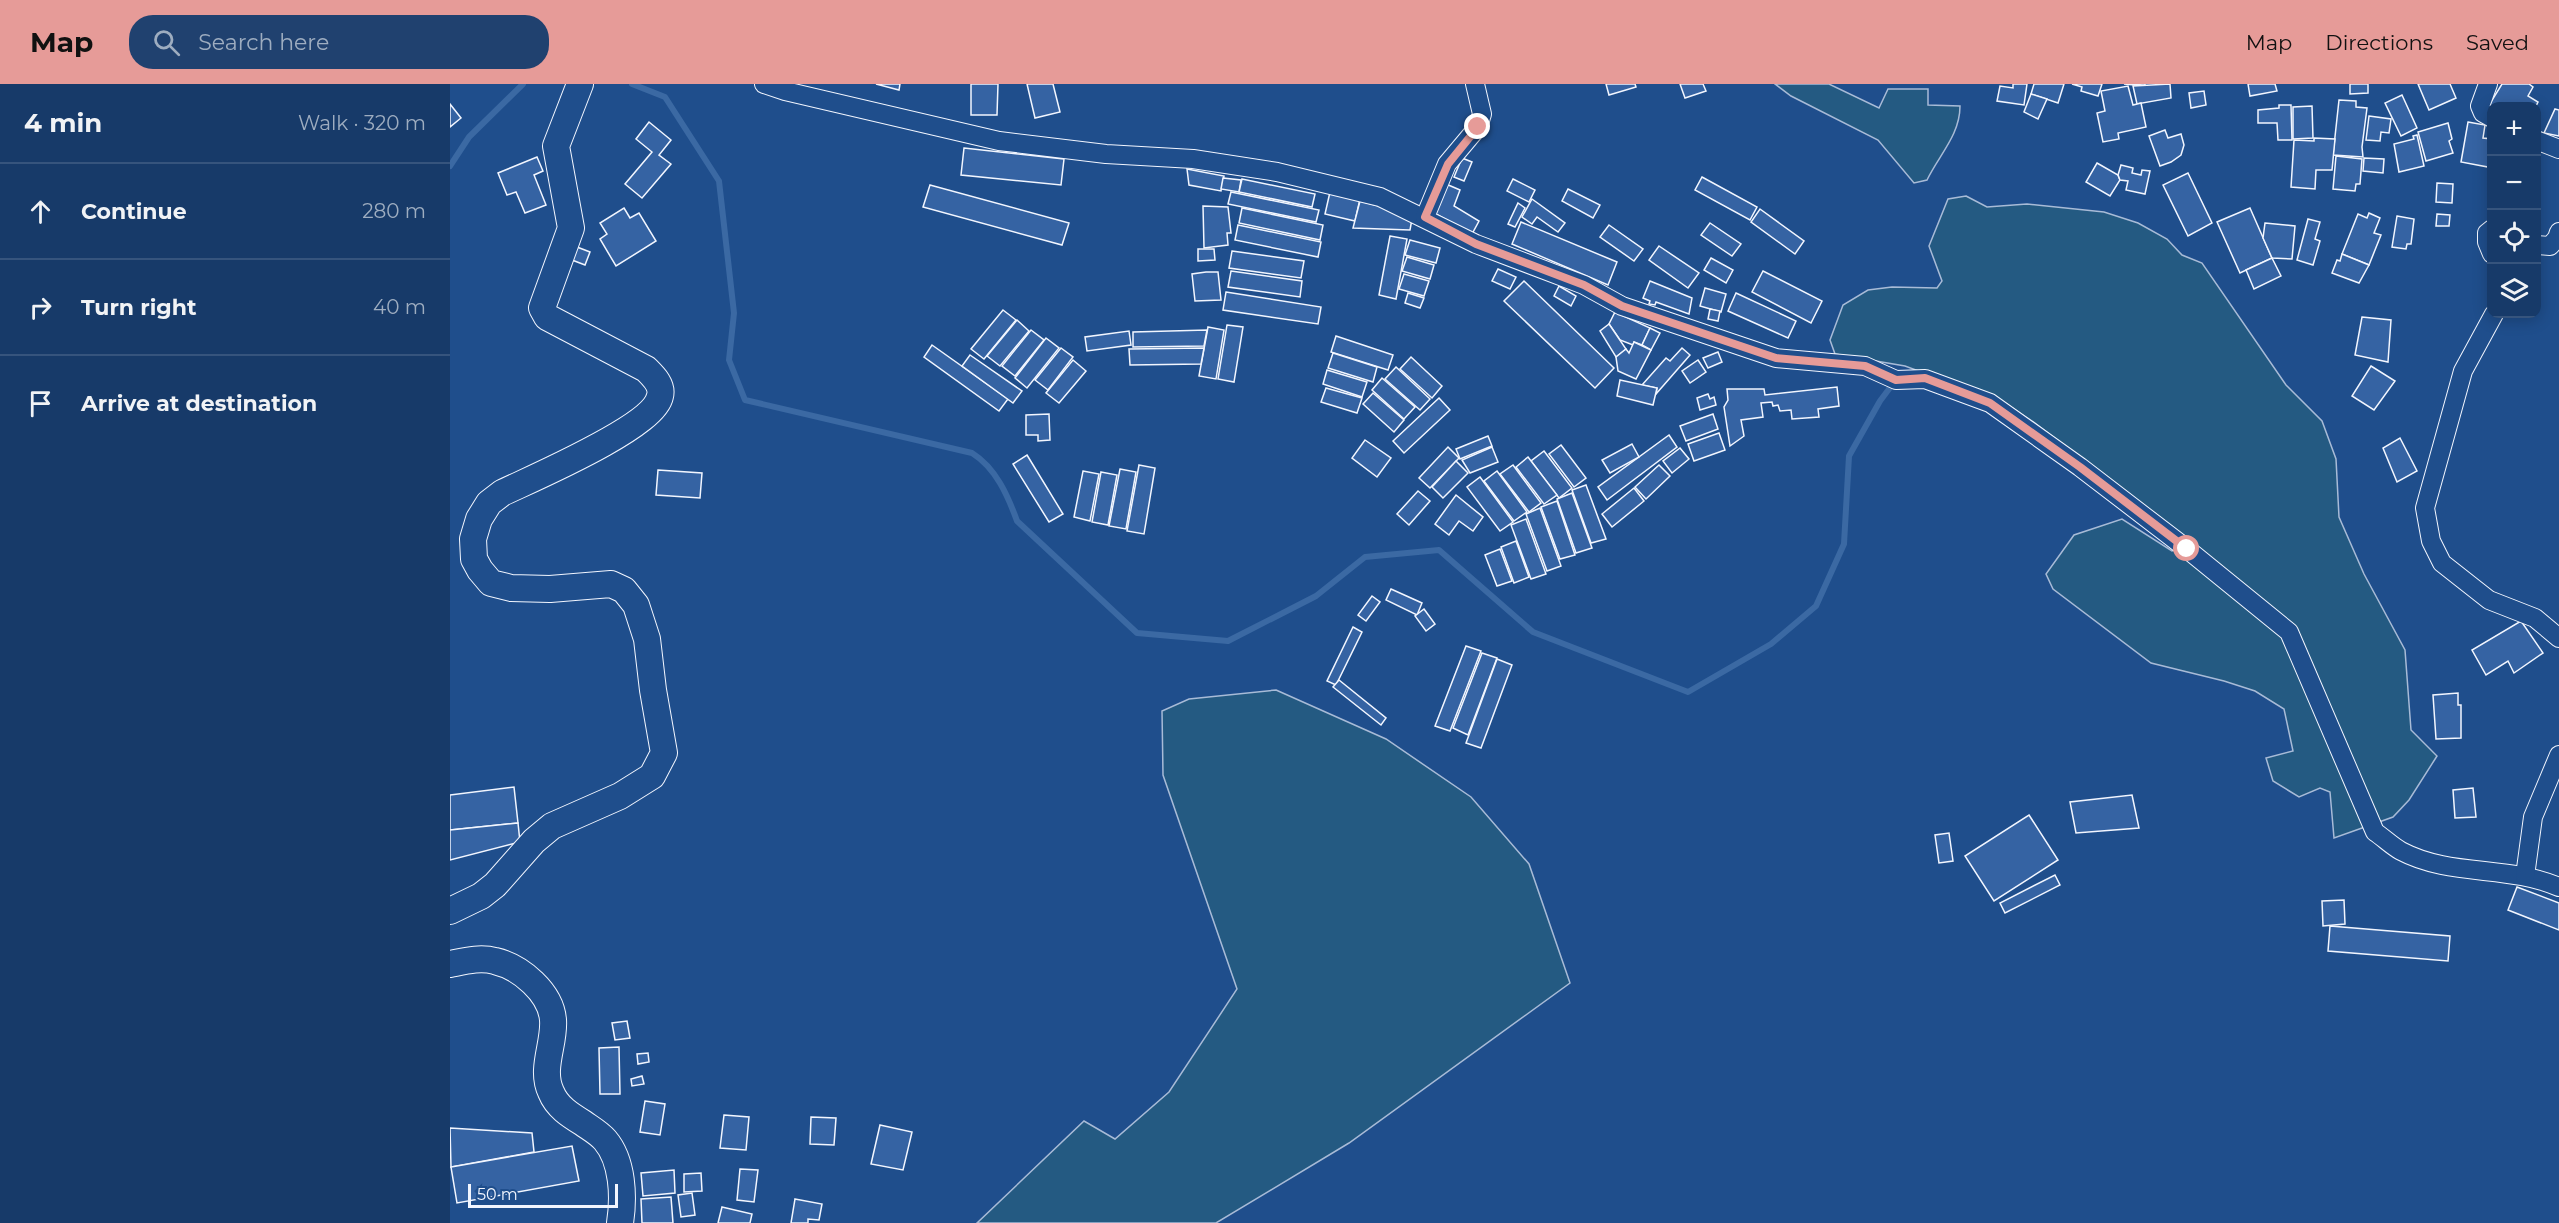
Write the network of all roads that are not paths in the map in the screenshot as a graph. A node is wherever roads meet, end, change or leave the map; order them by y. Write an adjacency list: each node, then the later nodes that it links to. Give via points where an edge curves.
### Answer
1 (580, 84): 16 (street, via 556,146 571,228 542,308 547,317 646,369 656,379 660,397 630,427 600,447 489,503 473,539 474,559 491,583 511,588 611,584 624,590 636,605 647,639 664,753 652,776 620,796 552,826 495,885)
2 (764, 84): 8 (street, via 999,141 1106,154 1193,159 1277,172 1380,197)
3 (1474, 84): 8 (street, via 1482,114 1478,127 1448,164)
4 (2488, 84): 5 (street, via 2480,105)
5 (2487, 115)
6 (2541, 142): 7 (street)
7 (2559, 150)
8 (1425, 217): 14 (street, via 1476,244 1584,285 1622,306 1776,358 1865,366 1896,380 1925,378 1990,403 2080,467 2289,632 2375,832 2400,851 2418,858)
9 (2558, 236): 10 (street, via 2550,246)
10 (2541, 245)
11 (2492, 318): 12 (street, via 2463,371 2425,508 2431,541 2442,563 2489,600 2535,618)
12 (2559, 638)
13 (2559, 755): 14 (street, via 2533,818)
14 (2525, 876): 15 (street)
15 (2559, 886)
16 (450, 911)
17 (450, 964): 18 (street, via 496,961 540,988 553,1021 547,1079 551,1093 562,1109 604,1138 616,1157)
18 (620, 1223)

